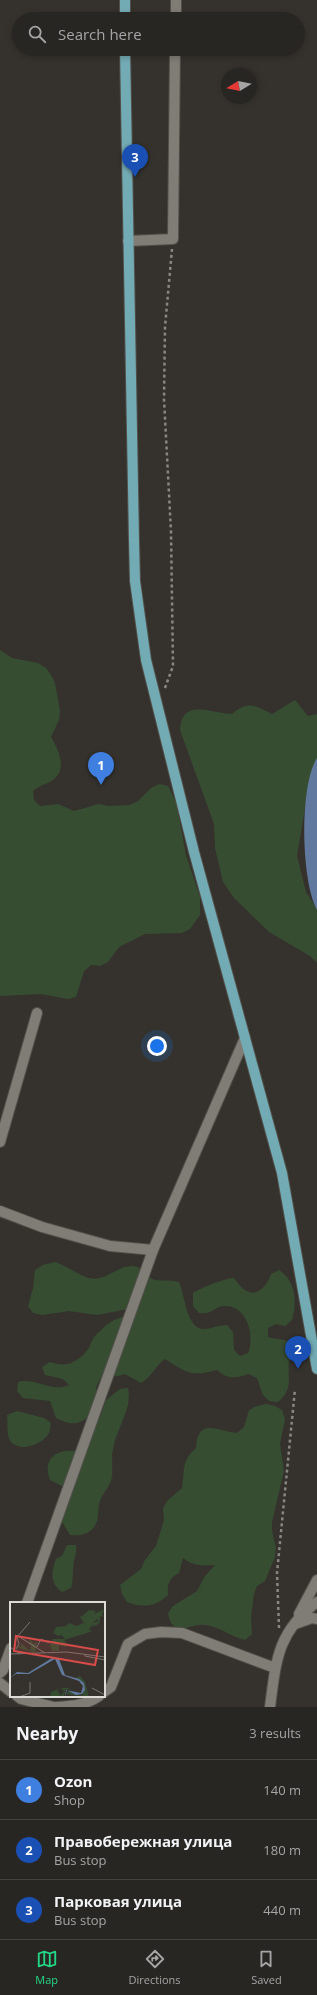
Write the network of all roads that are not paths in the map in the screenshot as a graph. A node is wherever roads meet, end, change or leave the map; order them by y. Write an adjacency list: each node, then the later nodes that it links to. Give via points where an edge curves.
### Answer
1 (125, 0): 3 (main road)
2 (176, 0): 4 (street)
3 (125, 12)
4 (176, 12)
5 (125, 56): 7 (main road)
6 (175, 56): 7 (street, via 173,239)
7 (128, 241): 9 (main road, via 135,581 146,660)
8 (37, 1013): 10 (street)
9 (245, 1038): 12 (street); 13 (main road, via 282,1173)
10 (0, 1142)
11 (0, 1211): 12 (street, via 42,1227 110,1246)
12 (153, 1250): 15 (street)
13 (317, 1369)
14 (317, 1580): 18 (street)
15 (27, 1602)
16 (317, 1602): 18 (street)
17 (317, 1619): 18 (street, via 312,1618)
18 (293, 1625): 20 (street, via 280,1648)
19 (10, 1651): 21 (street)
20 (275, 1668): 24 (street, via 182,1633 145,1634 128,1644 111,1687); 29 (street)
21 (0, 1673)
22 (0, 1684): 23 (street)
23 (10, 1691)
24 (105, 1691)
25 (19, 1697): 27 (street)
26 (98, 1697): 28 (street, via 75,1706)
27 (54, 1707)
28 (58, 1707)
29 (270, 1707)

